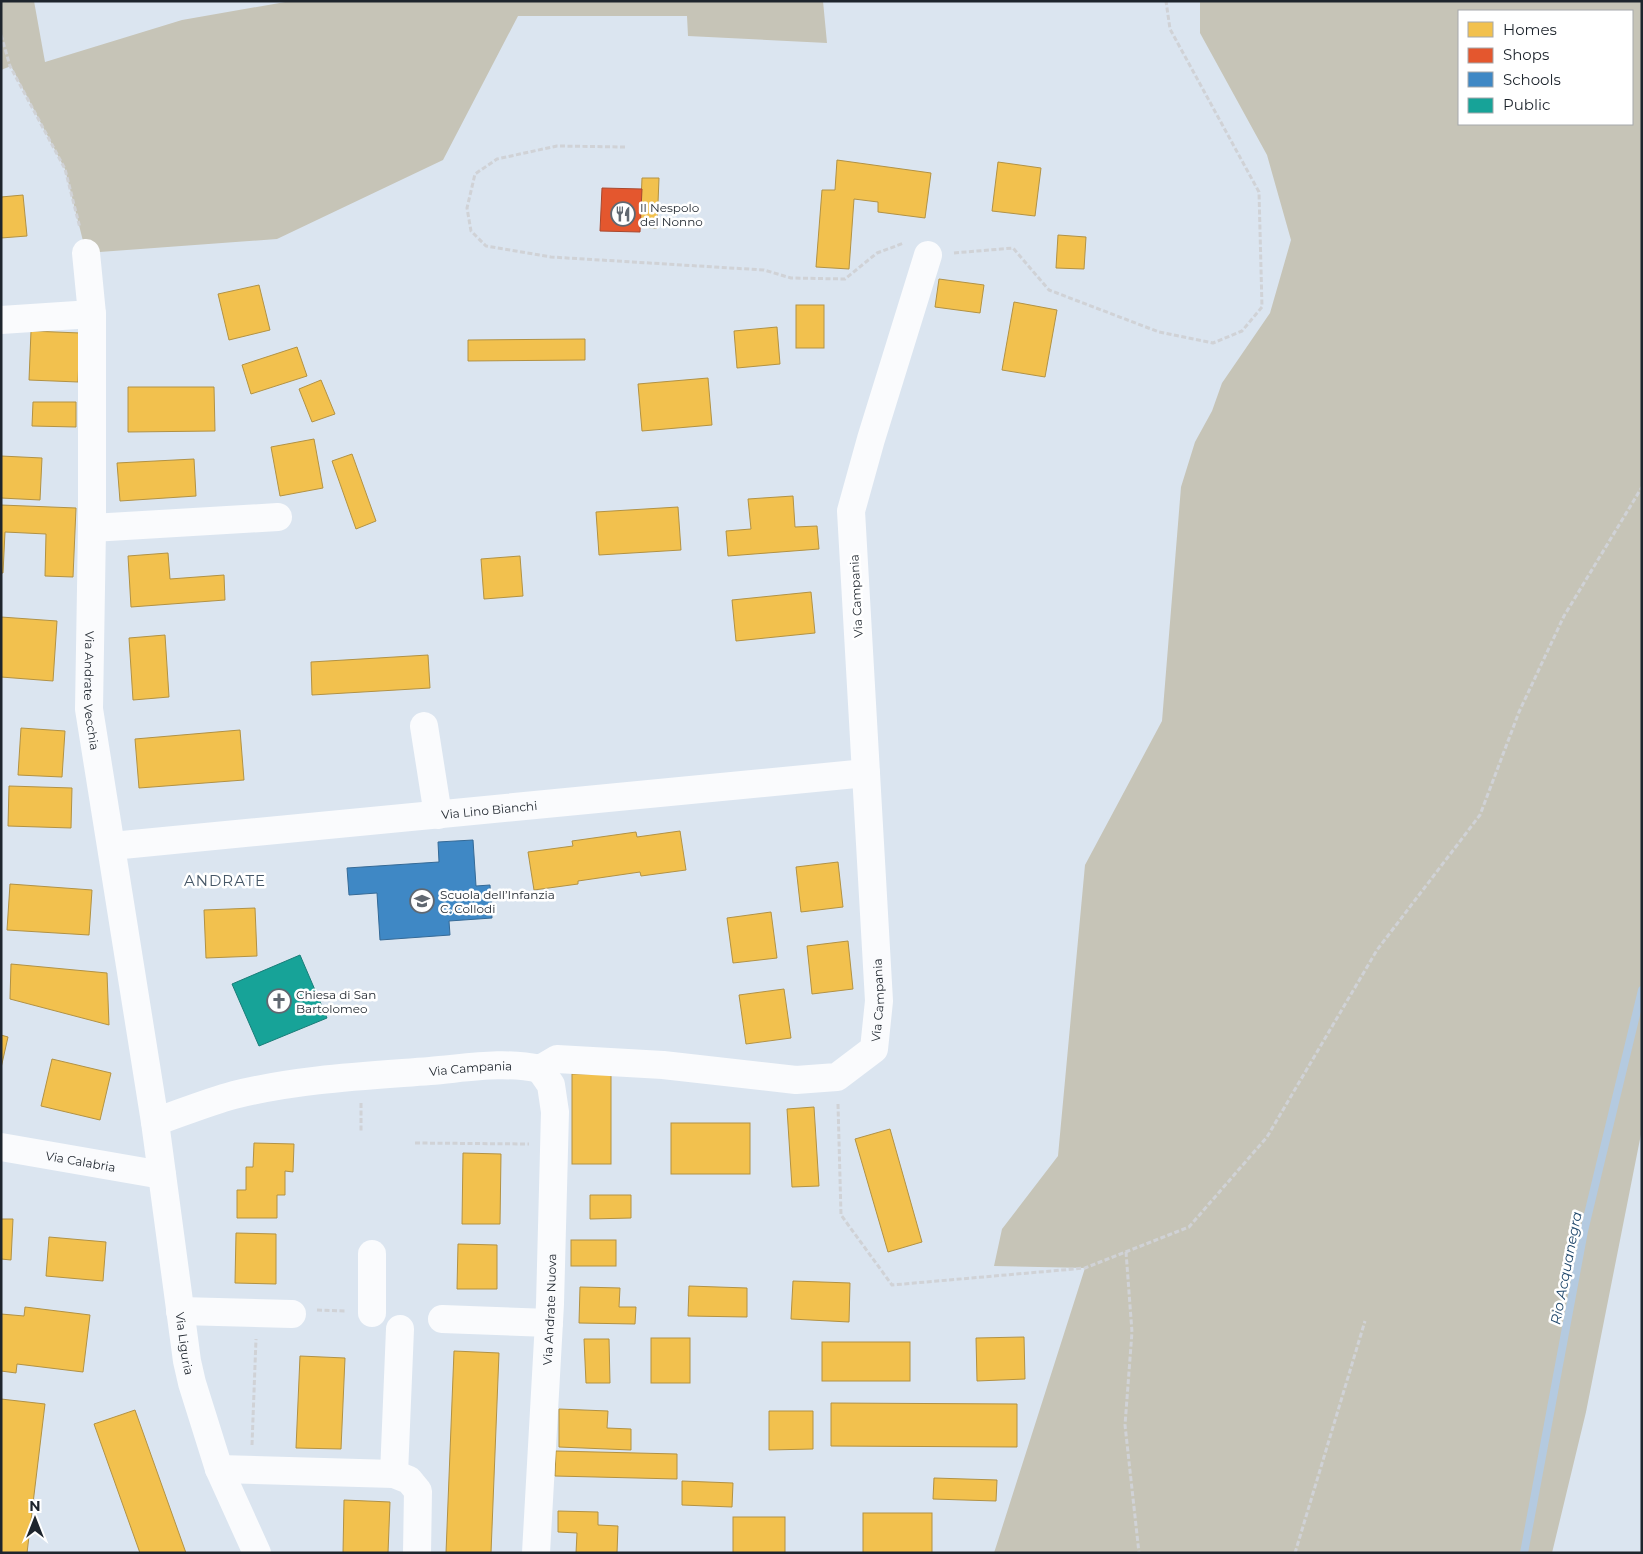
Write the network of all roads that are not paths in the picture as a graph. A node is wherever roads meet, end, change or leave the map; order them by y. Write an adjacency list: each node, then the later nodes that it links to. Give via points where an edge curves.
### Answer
1 (86, 253): 3 (street, Via Andrate Vecchia)
2 (928, 255): 8 (street, Via Campania, via 851,512)
3 (92, 314): 4 (street); 6 (street, Via Andrate Vecchia)
4 (1, 320)
5 (278, 517): 6 (street)
6 (92, 528): 10 (street, Via Andrate Vecchia, via 89,708)
7 (424, 726): 9 (street)
8 (866, 774): 9 (street, Via Lino Bianchi); 11 (street, Via Campania, via 879,1001 874,1049 837,1077 796,1080 664,1065 557,1060)
9 (438, 814): 10 (street, Via Lino Bianchi)
10 (112, 846): 12 (street, Via Andrate Vecchia)
11 (540, 1069): 12 (street, Via Campania, via 521,1065 496,1066 296,1083 234,1095); 20 (street, Via Andrate Nuova, via 551,1085 555,1112)
12 (155, 1122): 14 (street, Via Liguria)
13 (1, 1146): 14 (street, Via Calabria)
14 (162, 1175): 16 (street, Via Liguria)
15 (372, 1254): 17 (street)
16 (180, 1311): 18 (street); 22 (street, Via Liguria, via 192,1383)
17 (372, 1312)
18 (292, 1314)
19 (442, 1319): 20 (street)
20 (549, 1323): 26 (street, Via Andrate Nuova)
21 (400, 1329): 23 (street)
22 (219, 1469): 23 (street); 24 (street, Via Liguria)
23 (394, 1474): 25 (street, via 409,1480 418,1491)
24 (257, 1553)
25 (417, 1553)
26 (536, 1553)

